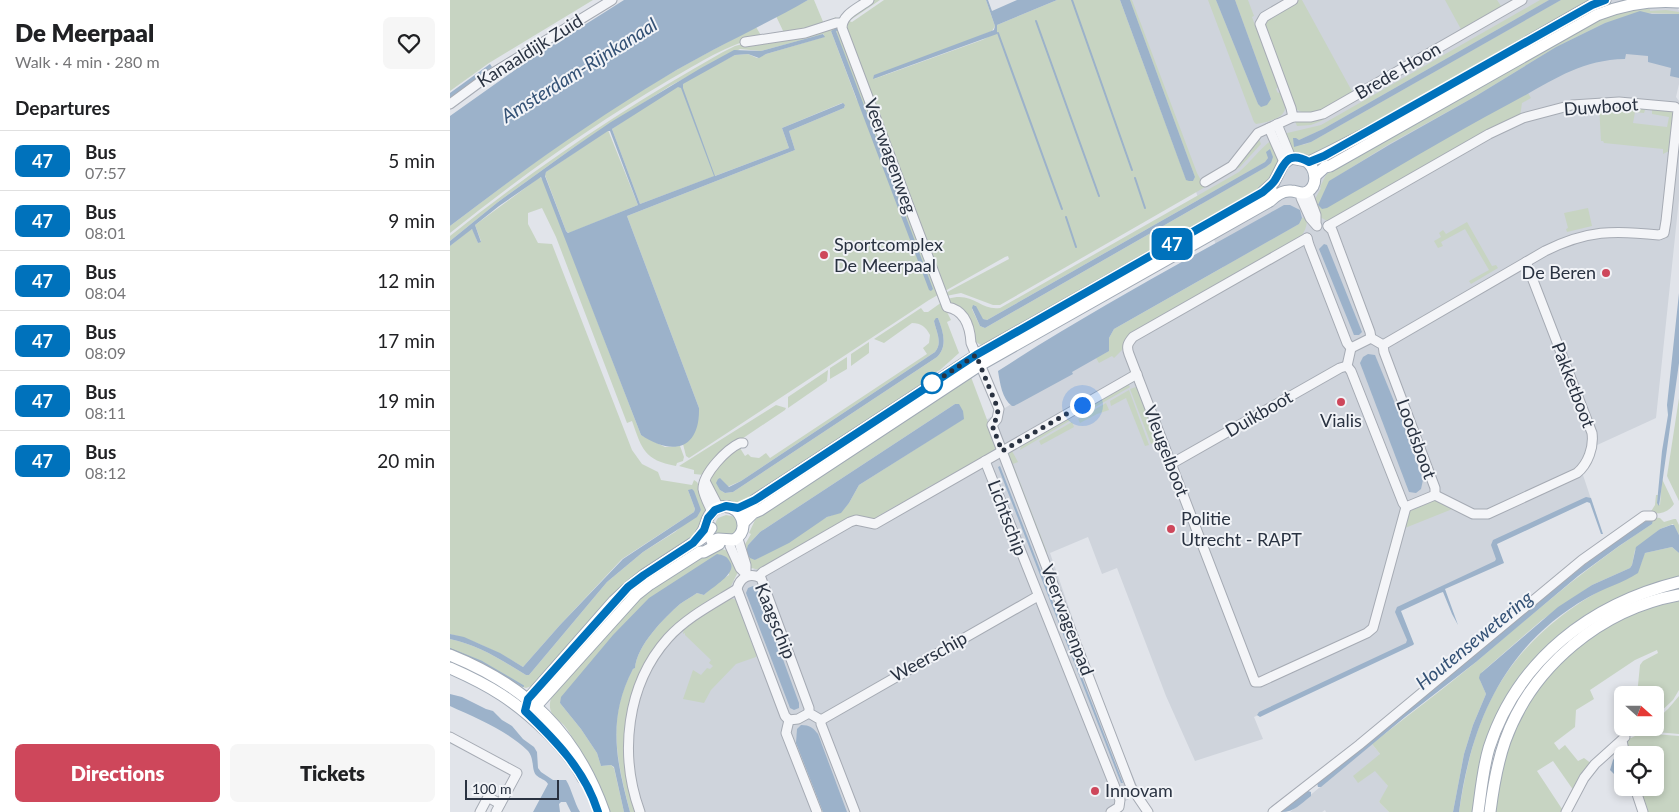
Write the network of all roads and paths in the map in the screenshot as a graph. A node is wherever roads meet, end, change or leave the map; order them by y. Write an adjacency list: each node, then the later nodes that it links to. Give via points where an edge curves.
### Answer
1 (612, 0): 9 (street, Kanaaldijk Zuid, via 488,76)
2 (869, 0): 7 (street)
3 (1293, 0): 10 (street, via 1260,21)
4 (1522, 0): 10 (street, Brede Hoon, via 1323,114)
5 (1605, 0): 13 (main road, via 1324,156)
6 (1679, 2): 13 (main road, via 1633,3 1597,14 1330,166)
7 (842, 23): 8 (street, via 796,35); 24 (street, Veerwagenweg, via 947,307 964,315)
8 (745, 42)
9 (450, 104)
10 (1293, 117): 11 (street, Brede Hoon)
11 (1273, 126): 12 (street); 14 (street, Brede Hoon, via 1256,134 1232,166)
12 (1287, 163): 13 (main road, via 1302,159); 15 (main road)
13 (1314, 170): 16 (main road, via 1313,184)
14 (1205, 182)
15 (1283, 186): 16 (main road); 24 (main road, via 1275,196 1267,197)
16 (1306, 195): 17 (street, via 1310,218)
17 (1316, 226): 18 (street); 19 (street)
18 (1328, 226): 20 (street, Duwboot, via 1488,134 1523,118 1572,106 1619,102 1675,107 1678,110 1664,233 1606,232 1576,237); 21 (street)
19 (1308, 238): 23 (street, via 1308,245); 26 (street, Vleugelboot, via 1133,337 1127,349)
20 (1526, 262): 22 (street, Duwboot); 31 (street, Pakketboot, via 1592,433 1593,443 1582,469 1577,473 1488,514 1473,514)
21 (1371, 338): 22 (street); 23 (street)
22 (1383, 345): 31 (street, Loodsboot)
23 (1351, 348): 25 (street)
24 (980, 359): 28 (street, Veerwagenpad, via 999,411 992,425); 32 (main road)
25 (1347, 366): 30 (street, Duikboot); 33 (street, Loodsboot, via 1352,371)
26 (1136, 374): 28 (street); 30 (street, Vleugelboot)
27 (743, 443): 34 (street, via 725,454 705,480)
28 (1002, 451): 29 (street); 65 (street, Veerwagenpad, via 1131,787)
29 (985, 461): 41 (street, Lichtschip, via 875,524 850,522); 45 (street, Lichtschip)
30 (1171, 464): 33 (street, Vleugelboot, via 1253,680 1258,682 1373,628)
31 (1435, 495): 33 (street, Loodsboot)
32 (758, 505): 36 (main road); 36 (main road)
33 (1406, 507)
34 (715, 512): 36 (main road, via 726,506); 37 (main road, via 708,518)
35 (1652, 516): 66 (street, via 1644,516 1582,560)
36 (741, 517): 38 (main road, via 745,536)
37 (708, 528): 38 (main road); 39 (main road)
38 (728, 542): 39 (main road); 40 (street, via 746,565)
39 (696, 547): 48 (main road, via 628,587)
40 (746, 574): 41 (street, Kaagschip); 43 (street, Kaagschip)
41 (759, 576): 49 (street, Kaagschip, via 809,708)
42 (1679, 582): 67 (main road, via 1626,599 1591,617 1554,646 1530,673 1504,713 1489,748)
43 (737, 589): 50 (street, Kaagschip); 61 (street, via 688,620 668,638 640,683 628,743 629,765)
44 (1679, 595): 68 (main road, via 1658,599 1614,617 1588,633 1552,664 1520,708 1506,740)
45 (1038, 596): 51 (street, Weerschip); 64 (street, Lichtschip, via 1120,800 1118,807)
46 (450, 655): 48 (main road, via 491,674)
47 (450, 668): 48 (main road)
48 (530, 705): 59 (main road, via 579,771); 60 (main road, via 557,727 578,754)
49 (808, 713): 50 (street); 51 (street)
50 (789, 720): 62 (street, Kaagschip, via 786,733)
51 (821, 720): 63 (street)
52 (450, 737): 57 (street, via 517,773)
53 (1616, 746): 54 (street, via 1624,739)
54 (1624, 746)
55 (1614, 747): 69 (street, via 1594,764)
56 (1638, 796): 70 (street)
57 (498, 808): 58 (street, via 488,797)
58 (480, 812)
59 (598, 812)
60 (604, 812)
61 (640, 812)
62 (817, 812)
63 (855, 812)
64 (1111, 812)
65 (1148, 812)
66 (1273, 812)
67 (1478, 812)
68 (1490, 812)
69 (1566, 812)
70 (1643, 812)

